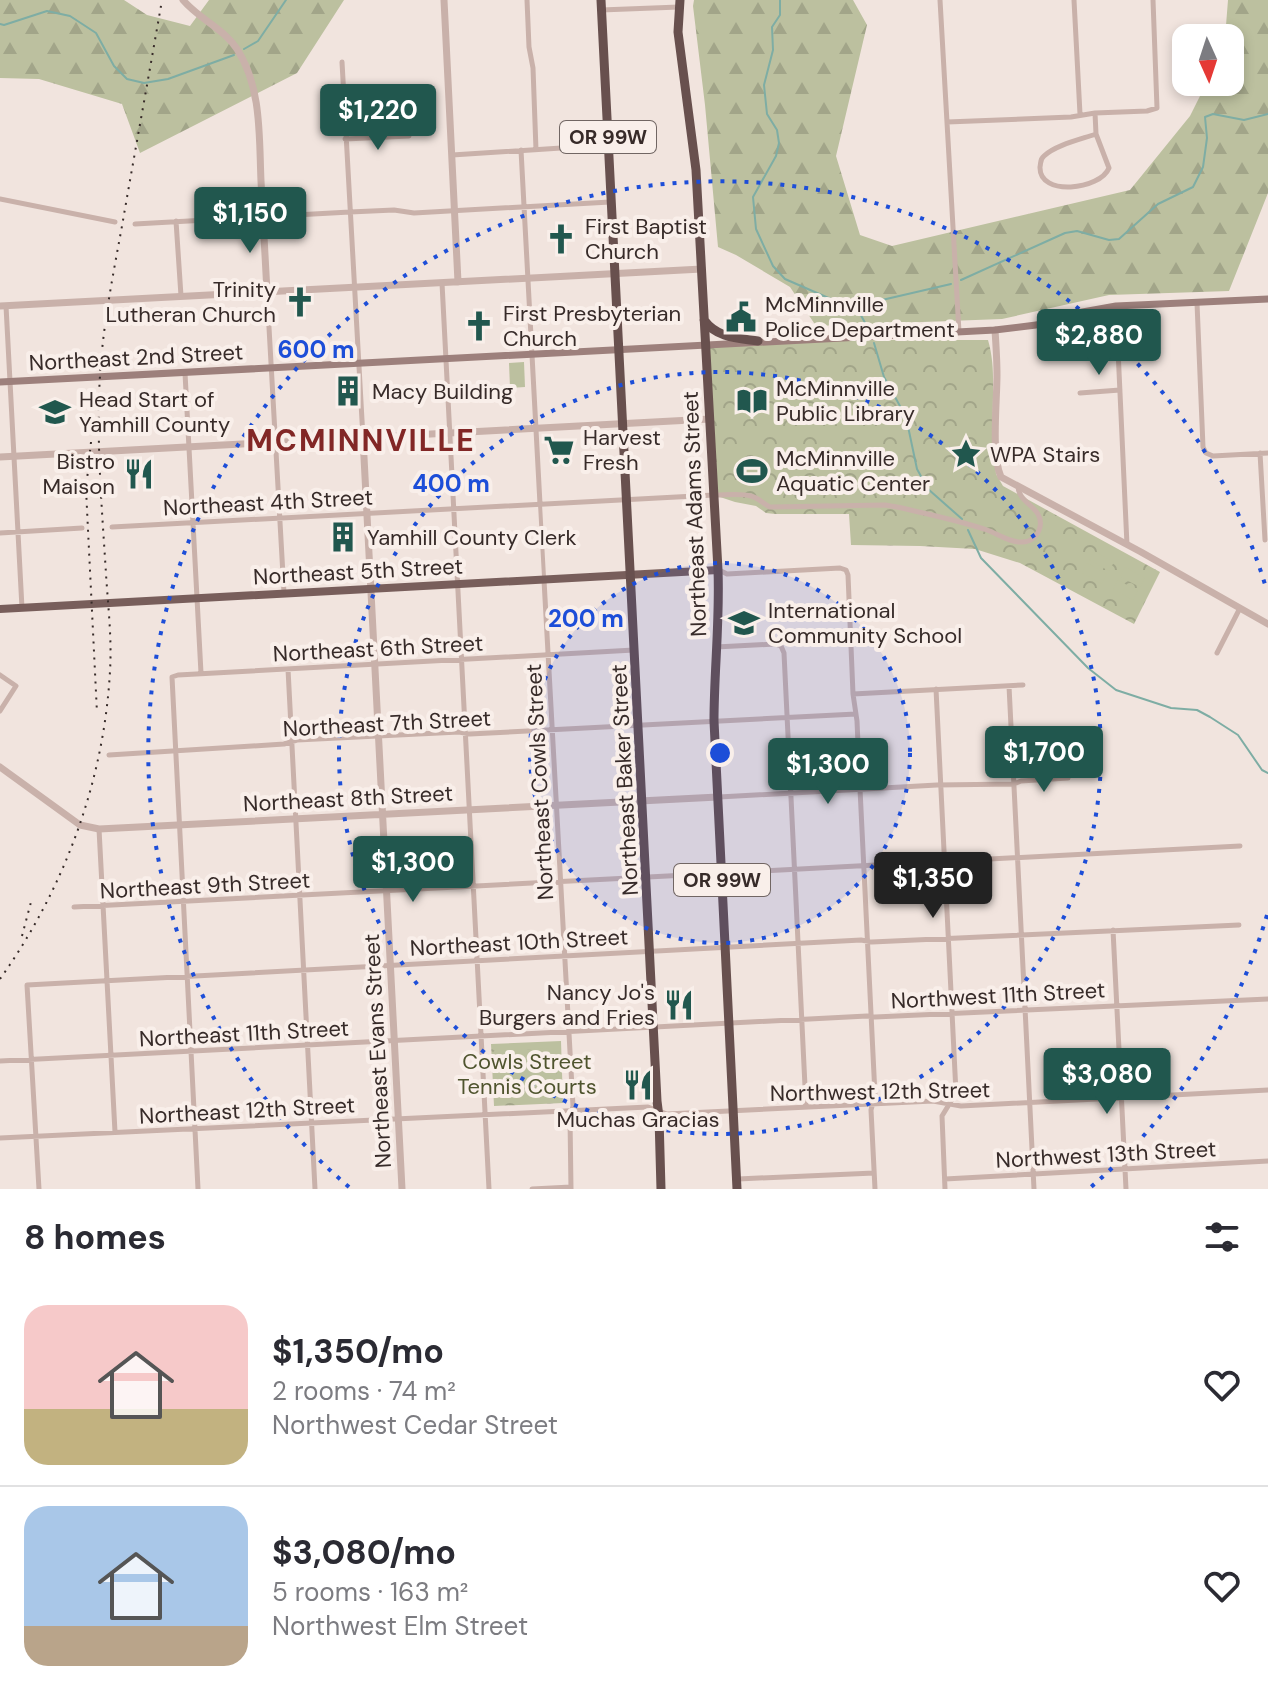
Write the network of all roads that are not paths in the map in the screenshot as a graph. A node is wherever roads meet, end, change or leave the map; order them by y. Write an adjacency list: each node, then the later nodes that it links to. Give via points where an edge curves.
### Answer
1 (183, 0): 25 (street, via 236,46 246,66 257,110)
2 (444, 0): 19 (street)
3 (527, 0): 18 (street)
4 (940, 0): 12 (street)
5 (1074, 0): 11 (street)
6 (1153, 0): 10 (street, via 1157,108)
7 (680, 3): 8 (street); 29 (highway, OR 99W, via 678,32 696,170)
8 (601, 5): 16 (highway, OR 99W)
9 (342, 62): 15 (street, Northeast Evans Street)
10 (1095, 113): 11 (street); 13 (street)
11 (1080, 114): 12 (street)
12 (947, 122): 43 (street)
13 (1096, 134): 13 (street, via 1044,156 1043,180 1049,185 1084,185 1106,175 1109,168)
14 (409, 136): 15 (street)
15 (345, 139): 24 (street, Northeast Evans Street)
16 (608, 145): 18 (street); 21 (highway, OR 99W)
17 (521, 150): 18 (street); 19 (street); 22 (street, Northeast Cowls Street)
18 (536, 150)
19 (452, 155): 23 (street)
20 (0, 199): 27 (street)
21 (611, 202): 22 (street); 30 (highway, OR 99W)
22 (524, 207): 23 (street); 31 (street, Northeast Cowls Street)
23 (455, 211): 24 (street); 32 (street)
24 (350, 212): 25 (street); 34 (street, Northeast Evans Street)
25 (263, 216): 26 (street); 35 (street)
26 (176, 221): 28 (street); 36 (street)
27 (115, 222)
28 (135, 224)
29 (702, 269): 30 (street); 41 (highway, Northeast Adams Street / OR 99W)
30 (615, 273): 31 (street); 46 (highway, Northeast Baker Street / OR 99W)
31 (528, 278): 32 (street); 47 (street, Northeast Cowls Street)
32 (458, 282): 33 (street)
33 (442, 283): 34 (street); 48 (street)
34 (355, 288): 35 (street); 49 (street, Northeast Evans Street)
35 (267, 292): 36 (street); 50 (street)
36 (181, 296): 39 (street)
37 (1268, 299): 38 (main road, Northeast 2nd Street)
38 (1197, 303): 40 (main road, Northeast 2nd Street); 63 (street, via 1203,447 1213,456)
39 (3, 306): 52 (street)
40 (1116, 306): 42 (main road, Northeast 2nd Street); 54 (street)
41 (704, 320): 44 (highway, via 718,333); 45 (highway, Northeast Adams Street / OR 99W)
42 (995, 330): 43 (main road, Northeast 2nd Street); 67 (street, via 998,461 1001,477)
43 (959, 332): 44 (main road, Northeast 2nd Street)
44 (758, 341): 45 (main road, Northeast 2nd Street)
45 (706, 344): 46 (main road, Northeast 2nd Street); 56 (highway, Northeast Adams Street / OR 99W)
46 (619, 349): 47 (main road, Northeast 2nd Street); 57 (highway, Northeast Baker Street / OR 99W)
47 (532, 353): 48 (main road, Northeast 2nd Street); 58 (street, Northeast Cowls Street)
48 (445, 358): 49 (main road, Northeast 2nd Street); 59 (street)
49 (359, 362): 50 (main road, Northeast 2nd Street); 60 (street, Northeast Evans Street)
50 (271, 368): 51 (main road, Northeast 2nd Street); 61 (street)
51 (185, 372): 52 (main road, Northeast 2nd Street); 62 (street)
52 (10, 381): 53 (main road, Northeast 2nd Street); 65 (street)
53 (0, 382)
54 (1120, 390): 55 (street); 80 (street)
55 (1080, 393)
56 (710, 419): 57 (street); 68 (highway, Northeast Adams Street / OR 99W)
57 (623, 424): 58 (street); 69 (highway, Northeast Baker Street / OR 99W)
58 (535, 429): 59 (street); 70 (street, Northeast Cowls Street)
59 (449, 434): 60 (street); 71 (street)
60 (363, 438): 61 (street); 72 (street, Northeast Evans Street)
61 (276, 443): 62 (street); 73 (street)
62 (188, 448): 65 (street); 74 (street)
63 (1260, 453): 64 (street); 79 (street)
64 (1268, 453)
65 (14, 456): 66 (street); 77 (street)
66 (0, 457)
67 (1018, 486): 68 (street, Northeast 4th Street, via 1020,497 1041,523 1034,538 1022,542 885,505 770,507 751,496); 80 (street)
68 (714, 495): 69 (street, Northeast 4th Street); 81 (highway, Northeast Adams Street / OR 99W)
69 (627, 499): 70 (street, Northeast 4th Street); 82 (highway, Northeast Baker Street / OR 99W)
70 (540, 504): 71 (street, Northeast 4th Street); 83 (street, Northeast Cowls Street)
71 (453, 508): 72 (street, Northeast 4th Street); 84 (street)
72 (367, 513): 73 (street, Northeast 4th Street); 85 (street, Northeast Evans Street)
73 (279, 518): 74 (street, Northeast 4th Street); 86 (street)
74 (192, 522): 75 (street, Northeast 4th Street); 87 (street)
75 (112, 527)
76 (82, 528): 77 (street)
77 (18, 532): 78 (street); 88 (street)
78 (0, 533)
79 (1265, 540)
80 (1127, 545): 89 (street)
81 (718, 570): 82 (main road, Northeast 5th Street); 92 (highway, Northeast Adams Street / OR 99W); 104 (street, via 846,570)
82 (631, 575): 83 (main road, Northeast 5th Street); 93 (highway, Northeast Baker Street / OR 99W)
83 (544, 580): 84 (main road, Northeast 5th Street); 95 (street, Northeast Cowls Street)
84 (457, 584): 85 (main road, Northeast 5th Street); 96 (street)
85 (371, 588): 86 (main road, Northeast 5th Street); 97 (street, Northeast Evans Street)
86 (284, 593): 87 (main road, Northeast 5th Street)
87 (196, 599): 88 (main road, Northeast 5th Street); 99 (street)
88 (22, 608): 90 (main road, Northeast 5th Street)
89 (1240, 608): 91 (street); 94 (street)
90 (0, 609)
91 (1268, 624)
92 (716, 647): 107 (street, via 781,646); 108 (highway, Northeast Adams Street / OR 99W)
93 (635, 650): 95 (street, Northeast 6th Street); 109 (highway, Northeast Baker Street / OR 99W)
94 (1217, 653)
95 (548, 655): 96 (street, Northeast 6th Street); 110 (street, Northeast Cowls Street)
96 (461, 659): 97 (street, Northeast 6th Street); 111 (street)
97 (375, 664): 98 (street, Northeast 6th Street); 112 (street, Northeast Evans Street)
98 (288, 669): 99 (street, Northeast 6th Street); 113 (street)
99 (201, 673): 114 (street, Northeast 6th Street, via 172,677)
100 (0, 675): 105 (street, via 16,686)
101 (1023, 685): 102 (street)
102 (1009, 686): 103 (street); 118 (street)
103 (936, 689): 104 (street); 119 (street)
104 (853, 694): 106 (street)
105 (0, 711)
106 (856, 714): 107 (street, Northeast 7th Street); 120 (street)
107 (787, 717): 108 (street, Northeast 7th Street); 121 (street)
108 (714, 721): 109 (street, Northeast 7th Street); 122 (highway, Northeast Adams Street / OR 99W)
109 (639, 725): 110 (street, Northeast 7th Street); 123 (highway, Northeast Baker Street / OR 99W)
110 (552, 730): 111 (street, Northeast 7th Street); 124 (street, Northeast Cowls Street)
111 (465, 733): 112 (street, Northeast 7th Street); 125 (street)
112 (378, 736): 113 (street, Northeast 7th Street); 126 (street, Northeast Evans Street)
113 (292, 742): 114 (street, Northeast 7th Street); 127 (street)
114 (175, 751): 115 (street, Northeast 7th Street); 128 (street)
115 (109, 755)
116 (0, 767): 129 (street, Northeast 8th Street, via 80,825)
117 (1068, 778): 118 (street)
118 (1014, 784): 119 (street); 131 (street)
119 (942, 787): 120 (street); 132 (street)
120 (860, 789): 121 (street); 133 (street)
121 (790, 794): 122 (street); 134 (street)
122 (718, 797): 123 (street, Northeast 8th Street); 135 (highway, Northeast Adams Street / OR 99W)
123 (643, 801): 124 (street, Northeast 8th Street); 136 (highway, Northeast Baker Street / OR 99W)
124 (556, 805): 125 (street, Northeast 8th Street); 137 (street, Northeast Cowls Street)
125 (469, 810): 126 (street, Northeast 8th Street); 138 (street)
126 (383, 815): 127 (street, Northeast 8th Street); 139 (street, Northeast Evans Street)
127 (296, 819): 128 (street, Northeast 8th Street); 140 (street)
128 (179, 825): 129 (street, Northeast 8th Street); 141 (street)
129 (99, 829): 142 (street)
130 (1240, 846): 131 (street, Northeast 9th Street)
131 (1018, 858): 132 (street, Northeast 9th Street); 146 (street)
132 (945, 862): 133 (street, Northeast 9th Street); 147 (street)
133 (864, 866): 134 (street, Northeast 9th Street); 148 (street)
134 (794, 870): 135 (street, Northeast 9th Street); 149 (street)
135 (722, 873): 136 (street, Northeast 9th Street); 150 (highway, Northeast Adams Street / OR 99W)
136 (647, 877): 137 (street, Northeast 9th Street); 151 (highway, Northeast Baker Street / OR 99W)
137 (560, 882): 138 (street, Northeast 9th Street); 152 (street, Northeast Cowls Street)
138 (473, 886): 139 (street, Northeast 9th Street); 153 (street)
139 (387, 891): 140 (street, Northeast 9th Street); 154 (street, Northeast Evans Street)
140 (300, 896): 141 (street, Northeast 9th Street); 155 (street)
141 (183, 902): 142 (street, Northeast 9th Street); 156 (street)
142 (103, 906): 143 (street, Northeast 9th Street); 157 (street)
143 (74, 907)
144 (1239, 925): 145 (street, Northeast 10th Street)
145 (1113, 930): 146 (street, Northeast 10th Street); 159 (street)
146 (1021, 934): 147 (street, Northeast 10th Street); 160 (street)
147 (948, 938): 148 (street, Northeast 10th Street); 161 (street)
148 (868, 941): 149 (street, Northeast 10th Street); 162 (street)
149 (798, 943): 150 (street, Northeast 10th Street); 163 (street)
150 (725, 947): 151 (street, Northeast 10th Street); 164 (highway, Northeast Adams Street / OR 99W)
151 (651, 951): 152 (street, Northeast 10th Street); 165 (highway, Northeast Baker Street / OR 99W)
152 (565, 956): 153 (street, Northeast 10th Street); 166 (street, Northeast Cowls Street)
153 (477, 961): 154 (street, Northeast 10th Street); 167 (street)
154 (391, 965): 155 (street, Northeast 10th Street); 168 (street, Northeast Evans Street)
155 (304, 970): 156 (street, Northeast 10th Street); 169 (street)
156 (187, 976): 157 (street, Northeast 10th Street); 170 (street)
157 (108, 981): 171 (street); 172 (street, Northeast 10th Street, via 27,985)
158 (1268, 999): 159 (street, Northwest 11th Street)
159 (1117, 1005): 160 (street, Northwest 11th Street); 175 (street)
160 (1025, 1010): 161 (street, Northwest 11th Street); 176 (street)
161 (953, 1014): 162 (street, Northwest 11th Street); 178 (street, via 956,1093)
162 (871, 1017): 163 (street, Northwest 11th Street); 177 (street)
163 (801, 1019): 164 (street, Northwest 11th Street); 179 (street)
164 (729, 1023): 165 (street, Northeast 11th Street); 180 (highway, Northeast Adams Street / OR 99W)
165 (654, 1027): 166 (street, Northeast 11th Street); 182 (highway, Northeast Baker Street / OR 99W)
166 (568, 1032): 167 (street, Northeast 11th Street); 181 (street, Northeast Cowls Street)
167 (481, 1037): 168 (street, Northeast 11th Street); 183 (street)
168 (394, 1041): 169 (street, Northeast 11th Street); 184 (street, Northeast Evans Street)
169 (308, 1046): 170 (street, Northeast 11th Street); 185 (street)
170 (191, 1052): 171 (street, Northeast 11th Street); 186 (street)
171 (111, 1057): 172 (street, Northeast 11th Street); 187 (street)
172 (32, 1060): 173 (street, Northeast 11th Street); 188 (street)
173 (0, 1061)
174 (1268, 1090): 175 (street, Northwest 12th Street)
175 (1121, 1098): 176 (street, Northwest 12th Street); 191 (street)
176 (1029, 1103): 178 (street, Northwest 12th Street); 193 (street)
177 (873, 1104): 178 (street, Northwest 12th Street); 179 (street, Northwest 12th Street); 192 (street)
178 (949, 1104): 194 (street, via 942,1116)
179 (806, 1107): 180 (street, Northwest 12th Street)
180 (733, 1110): 182 (street, Northeast 12th Street); 195 (highway, Northeast Adams Street / OR 99W)
181 (572, 1111): 182 (street, Northeast 12th Street); 183 (street, Northeast 12th Street); 197 (street, Northeast Cowls Street)
182 (659, 1111): 196 (highway, Northeast Baker Street / OR 99W)
183 (485, 1116): 184 (street, Northeast 12th Street); 202 (street)
184 (399, 1119): 185 (street, Northeast 12th Street); 201 (street, Northeast Evans Street)
185 (312, 1124): 186 (street, Northeast 12th Street); 200 (street)
186 (195, 1129): 187 (street, Northeast 12th Street); 199 (street)
187 (115, 1132): 188 (street, Northeast 12th Street)
188 (35, 1136): 189 (street, Northeast 12th Street); 198 (street)
189 (0, 1138)
190 (1268, 1161): 191 (street, Northwest 13th Street)
191 (1125, 1169): 193 (street, Northwest 13th Street); 207 (street)
192 (874, 1173): 195 (street); 204 (street)
193 (1033, 1174): 194 (street, Northwest 13th Street); 206 (street)
194 (945, 1179): 205 (street)
195 (737, 1184)
196 (662, 1185)
197 (571, 1188): 203 (street)
198 (39, 1189)
199 (198, 1189)
200 (315, 1189)
201 (402, 1189)
202 (489, 1189)
203 (532, 1189)
204 (875, 1189)
205 (945, 1189)
206 (1034, 1189)
207 (1126, 1189)

